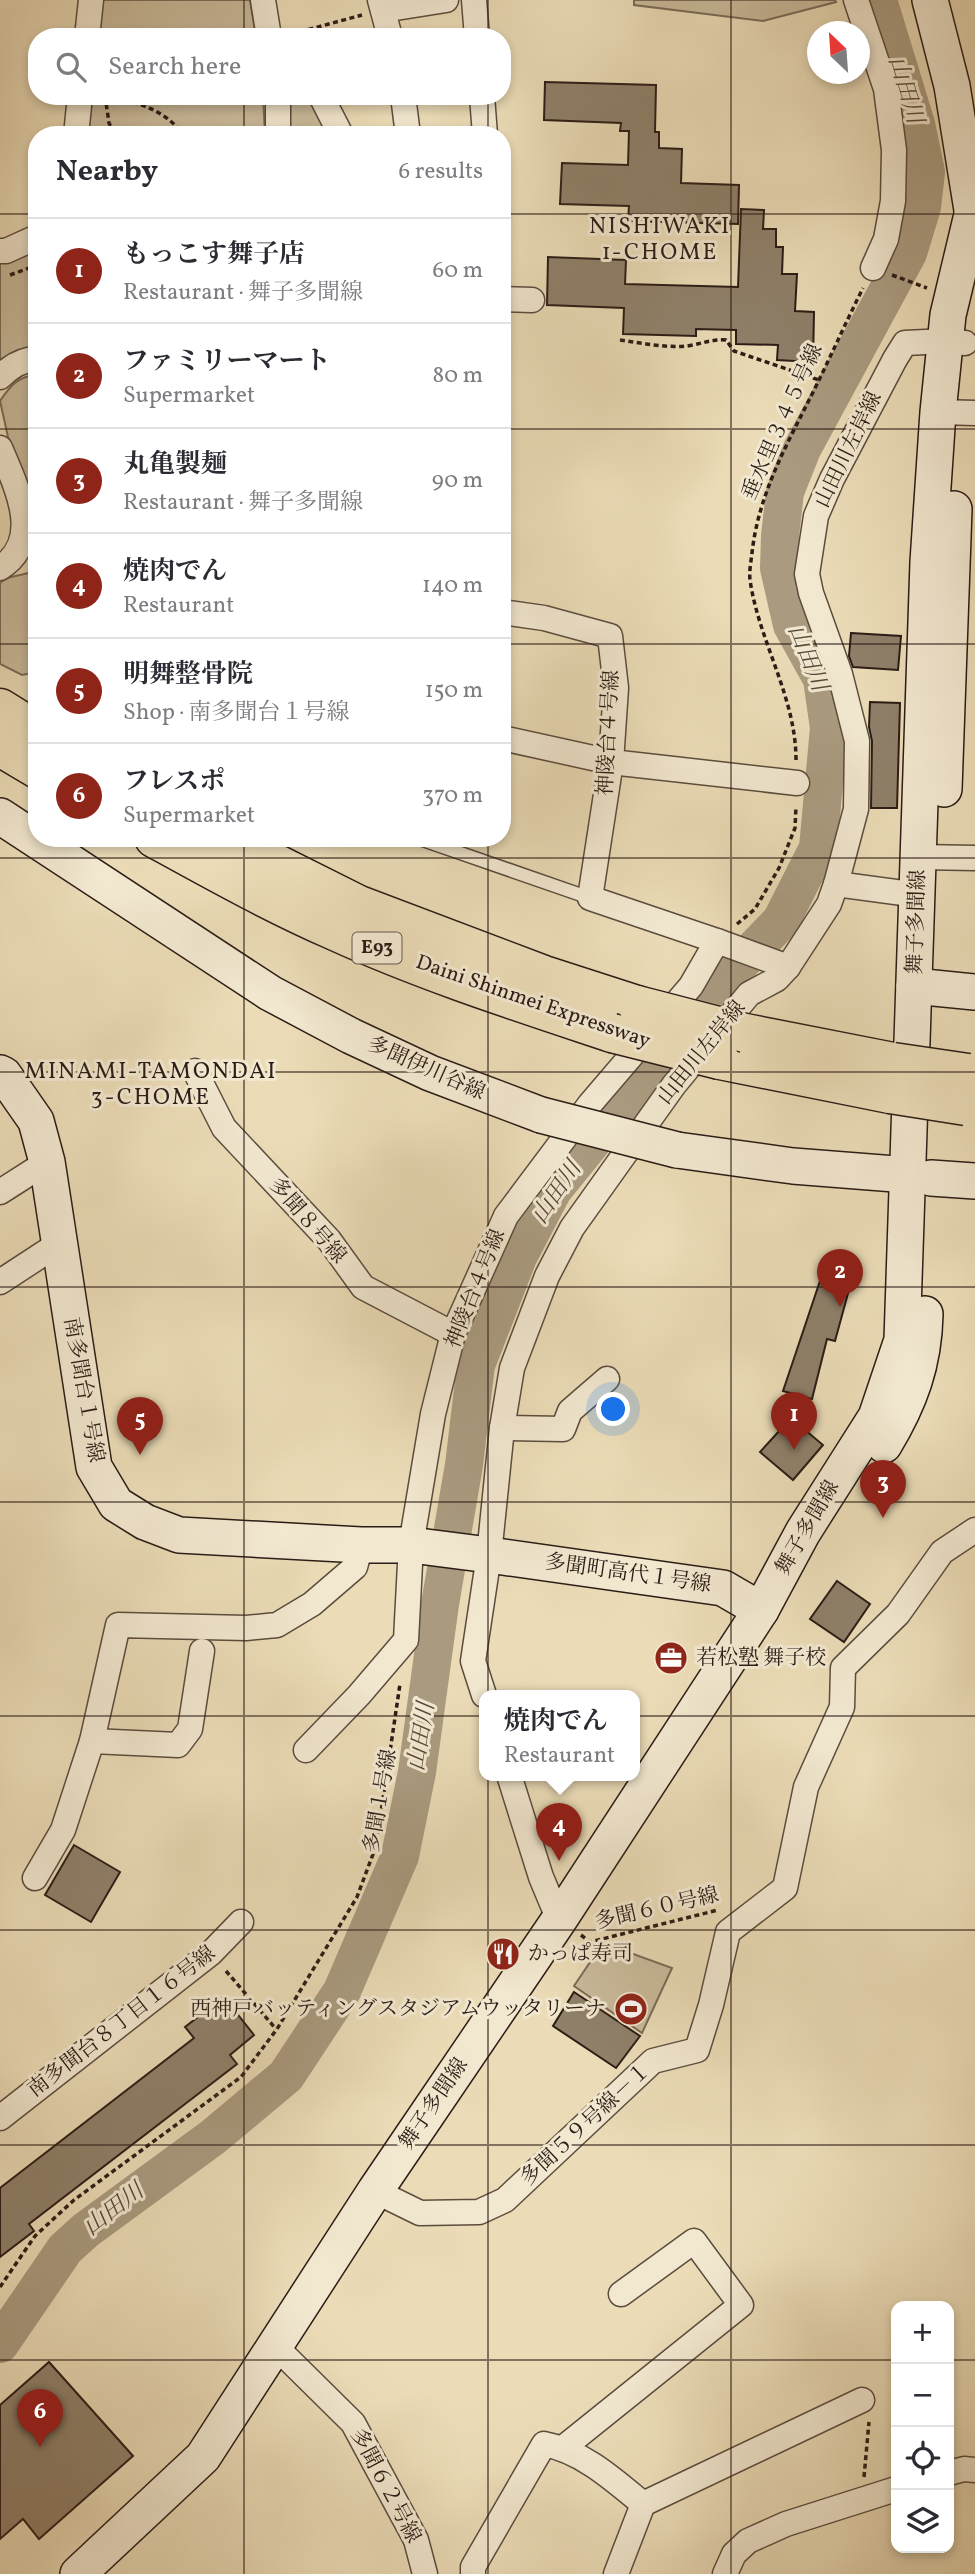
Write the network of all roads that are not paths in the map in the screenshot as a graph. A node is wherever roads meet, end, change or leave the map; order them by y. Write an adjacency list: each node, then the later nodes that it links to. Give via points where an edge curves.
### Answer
1 (91, 0): 8 (street)
2 (263, 0): 9 (street)
3 (446, 0): 7 (street)
4 (474, 0): 11 (street)
5 (856, 0): 25 (street, via 886,89 894,150 893,201 886,239)
6 (930, 0): 22 (street, via 952,86)
7 (382, 5): 10 (street)
8 (88, 28)
9 (268, 28)
10 (388, 28)
11 (476, 28)
12 (79, 105): 17 (street)
13 (278, 105): 18 (street)
14 (326, 105): 19 (street)
15 (404, 105): 20 (street)
16 (483, 105): 21 (street)
17 (77, 126)
18 (278, 126)
19 (336, 126)
20 (407, 126)
21 (484, 126)
22 (974, 206): 29 (street, 舞子多聞線, via 948,316)
23 (28, 241): 24 (street)
24 (0, 251)
25 (873, 268)
26 (975, 290): 29 (street, 舞子多聞線)
27 (511, 299): 28 (street)
28 (533, 300)
29 (955, 342): 32 (street, 舞子多聞線); 50 (street, 山田川左岸線, via 905,343 816,516 807,574 857,741 856,808)
30 (28, 359): 31 (street)
31 (0, 377)
32 (957, 412): 49 (street, 舞子多聞線, via 923,664)
33 (0, 448): 34 (street, via 20,497 24,538 11,561)
34 (0, 568)
35 (511, 613): 40 (street, 神陵台４号線, via 610,636 616,688)
36 (0, 708): 37 (highway)
37 (28, 725)
38 (511, 740): 40 (street)
39 (0, 747): 41 (highway)
40 (611, 762): 42 (street); 52 (street, 神陵台４号線)
41 (28, 764)
42 (797, 783)
43 (0, 816): 44 (street, 多聞伊川谷線, bridge)
44 (28, 834)
45 (47, 847): 62 (street, 多聞伊川谷線, bridge, via 270,993 430,1073 541,1115 677,1150 793,1166)
46 (171, 847): 57 (highway, Daini Shinmei Expressway / E93, bridge, via 336,932 431,970 612,1033)
47 (243, 847): 57 (highway, Daini Shinmei Expressway / E93, bridge, via 359,905 544,975 637,1004)
48 (443, 847): 52 (lane)
49 (945, 857): 51 (street, 舞子多聞線); 55 (street, 舞子多聞線)
50 (836, 884): 51 (street); 54 (street, 山田川左岸線, via 830,904)
51 (918, 895): 55 (street, 舞子多聞線)
52 (590, 898): 53 (street)
53 (717, 942): 54 (street); 67 (street, 神陵台４号線, via 691,986 590,1104 506,1216)
54 (788, 967): 69 (street, 山田川左岸線, via 777,979 749,994 674,1085 572,1228 547,1276 512,1367)
55 (927, 987): 56 (street); 62 (street, 舞子多聞線)
56 (975, 992)
57 (733, 1047): 60 (highway, Daini Shinmei Expressway / E93, bridge)
58 (195, 1071): 67 (street, 多聞８号線, via 225,1128 329,1240 363,1287)
59 (0, 1073): 61 (street, 南多聞台１号線, via 36,1121)
60 (971, 1090)
61 (47, 1162): 64 (street); 65 (street, 南多聞台１号線)
62 (919, 1176): 63 (street, 多聞伊川谷線); 74 (street, 舞子多聞線, via 902,1340 876,1417 803,1532)
63 (975, 1181)
64 (0, 1192)
65 (58, 1244): 66 (street); 71 (street, 南多聞台１号線, via 94,1467 116,1504 179,1535)
66 (0, 1282)
67 (453, 1334): 72 (street, 神陵台４号線, via 433,1414)
68 (607, 1379): 69 (street, via 570,1411 563,1429)
69 (502, 1428): 73 (street, 山田川左岸線)
70 (975, 1530): 84 (street, 多聞５９号線－１, via 942,1552 898,1614 843,1668 842,1707 806,1787 785,1888 728,1932 697,2050 653,2061 505,2200 479,2213 420,2213)
71 (360, 1545): 72 (street, 南多聞台１号線); 77 (street, via 355,1567 312,1604 277,1625 118,1625)
72 (411, 1545): 73 (street, 南多聞台１号線); 78 (street, via 406,1640)
73 (489, 1555): 74 (street, 多聞町高代１号線, via 723,1588); 76 (street, 山田川左岸線, via 473,1661)
74 (761, 1610): 81 (street, 舞子多聞線)
75 (202, 1651): 77 (street, via 190,1729 178,1745)
76 (482, 1690)
77 (92, 1741): 80 (street, via 63,1830)
78 (306, 1750)
79 (511, 1781): 81 (street)
80 (35, 1878)
81 (559, 1920): 84 (street, 舞子多聞線)
82 (242, 1922): 83 (street, 南多聞台８丁目１６号線, via 211,1953)
83 (0, 2118)
84 (375, 2191): 86 (street, 舞子多聞線)
85 (621, 2294): 88 (street, via 694,2241 741,2305)
86 (275, 2346): 93 (street, 舞子多聞線, via 203,2456); 94 (street, 多聞６２号線, via 353,2423 416,2540)
87 (862, 2400): 92 (street)
88 (554, 2446): 92 (street, via 611,2478); 95 (street, via 473,2567)
89 (975, 2470): 90 (street)
90 (954, 2472)
91 (893, 2490): 97 (street, via 748,2540 734,2554)
92 (643, 2504): 96 (street)
93 (84, 2572)
94 (425, 2574)
95 (473, 2574)
96 (616, 2574)
97 (725, 2574)

